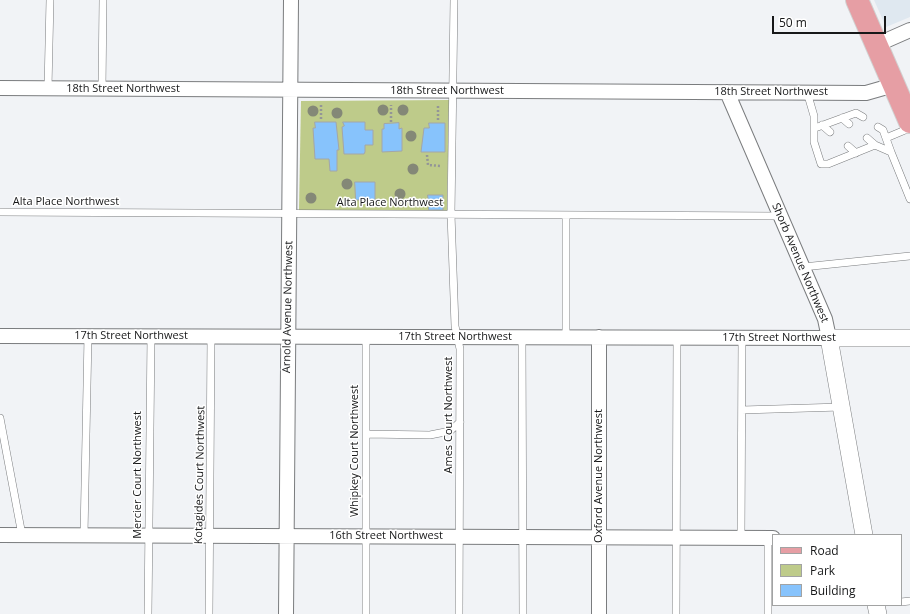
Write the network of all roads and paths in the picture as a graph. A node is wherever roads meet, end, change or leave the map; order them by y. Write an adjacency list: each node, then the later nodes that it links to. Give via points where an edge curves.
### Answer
1 (50, 0): 10 (lane)
2 (103, 0): 11 (lane)
3 (291, 0): 12 (street, Arnold Avenue Northwest)
4 (454, 0): 13 (lane, Ames Court Northwest)
5 (856, 0): 7 (main road)
6 (910, 30): 7 (street)
7 (876, 45): 8 (main road)
8 (894, 85): 15 (street, 18th Street Northwest, via 866,93); 24 (main road)
9 (0, 88): 10 (street, 18th Street Northwest)
10 (48, 88): 11 (street, 18th Street Northwest)
11 (102, 89): 12 (street, 18th Street Northwest)
12 (291, 90): 13 (street, 18th Street Northwest); 41 (street, Arnold Avenue Northwest)
13 (454, 91): 14 (street, 18th Street Northwest); 42 (lane, Ames Court Northwest)
14 (727, 92): 15 (street, 18th Street Northwest); 44 (street, Shorb Avenue Northwest)
15 (807, 92): 28 (lane)
16 (321, 105): 21 (path)
17 (391, 106): 23 (path)
18 (438, 106): 22 (path)
19 (863, 117): 20 (lane, via 856,113)
20 (842, 118): 25 (lane); 26 (lane)
21 (321, 121)
22 (438, 121)
23 (391, 122)
24 (910, 122)
25 (849, 124)
26 (822, 125): 28 (lane); 30 (lane)
27 (878, 127): 32 (lane, via 883,130)
28 (815, 128): 36 (lane, via 814,142 821,164 828,164)
29 (910, 128): 32 (lane)
30 (830, 132)
31 (867, 138): 33 (lane)
32 (886, 138): 35 (lane)
33 (875, 145): 35 (lane); 36 (lane)
34 (848, 146): 36 (lane)
35 (891, 152): 39 (lane)
36 (856, 153)
37 (427, 155): 38 (path, via 428,165)
38 (441, 166)
39 (910, 199)
40 (0, 212): 41 (lane, Alta Place Northwest)
41 (289, 214): 42 (lane, Alta Place Northwest); 51 (street, Arnold Avenue Northwest)
42 (451, 214): 43 (lane, Alta Place Northwest); 53 (lane, Ames Court Northwest, via 454,326)
43 (566, 216): 44 (lane, Alta Place Northwest); 55 (lane)
44 (780, 216): 46 (street, Shorb Avenue Northwest)
45 (910, 256): 46 (lane)
46 (802, 267): 59 (street, Shorb Avenue Northwest, via 825,318)
47 (0, 336): 48 (street, 17th Street Northwest)
48 (88, 336): 49 (street, 17th Street Northwest); 69 (lane)
49 (151, 336): 50 (street, 17th Street Northwest); 70 (lane, Mercier Court Northwest)
50 (211, 336): 51 (street, 17th Street Northwest); 71 (lane, Kotagides Court Northwest)
51 (287, 337): 52 (street, 17th Street Northwest); 72 (street, Arnold Avenue Northwest)
52 (366, 337): 53 (street, 17th Street Northwest); 65 (lane, Whipkey Court Northwest)
53 (458, 337): 54 (street, 17th Street Northwest); 64 (lane, Ames Court Northwest)
54 (522, 337): 55 (street, 17th Street Northwest); 75 (lane)
55 (566, 337): 56 (street, 17th Street Northwest)
56 (599, 337): 57 (street, 17th Street Northwest); 76 (street, Oxford Avenue Northwest)
57 (677, 338): 58 (street, 17th Street Northwest); 77 (lane)
58 (742, 338): 59 (street, 17th Street Northwest); 62 (lane)
59 (829, 338): 60 (street, 17th Street Northwest); 61 (street, Shorb Avenue Northwest)
60 (910, 338)
61 (841, 408): 62 (lane); 66 (street, Shorb Avenue Northwest)
62 (742, 410): 78 (lane)
63 (0, 418): 68 (lane)
64 (460, 422): 65 (lane, via 450,431 430,434); 74 (lane, Ames Court Northwest)
65 (366, 434): 73 (lane, Whipkey Court Northwest)
66 (864, 534)
67 (0, 535): 68 (street, 16th Street Northwest)
68 (22, 535): 69 (street, 16th Street Northwest)
69 (84, 535): 70 (street, 16th Street Northwest)
70 (149, 535): 71 (street, 16th Street Northwest); 80 (lane, Mercier Court Northwest)
71 (210, 536): 72 (street, 16th Street Northwest); 81 (lane, Kotagides Court Northwest)
72 (287, 536): 73 (street, 16th Street Northwest); 82 (street, Arnold Avenue Northwest)
73 (366, 536): 74 (street, 16th Street Northwest); 83 (lane, Whipkey Court Northwest)
74 (460, 537): 75 (street, 16th Street Northwest); 84 (lane, Ames Court Northwest)
75 (521, 537): 76 (street, 16th Street Northwest); 85 (lane)
76 (599, 537): 77 (street, 16th Street Northwest); 86 (street, Oxford Avenue Northwest)
77 (676, 538): 78 (street, 16th Street Northwest); 87 (lane)
78 (741, 538): 79 (street, 16th Street Northwest)
79 (771, 538): 88 (lane)
80 (148, 614)
81 (209, 614)
82 (286, 614)
83 (366, 614)
84 (459, 614)
85 (522, 614)
86 (599, 614)
87 (676, 614)
88 (768, 614)

